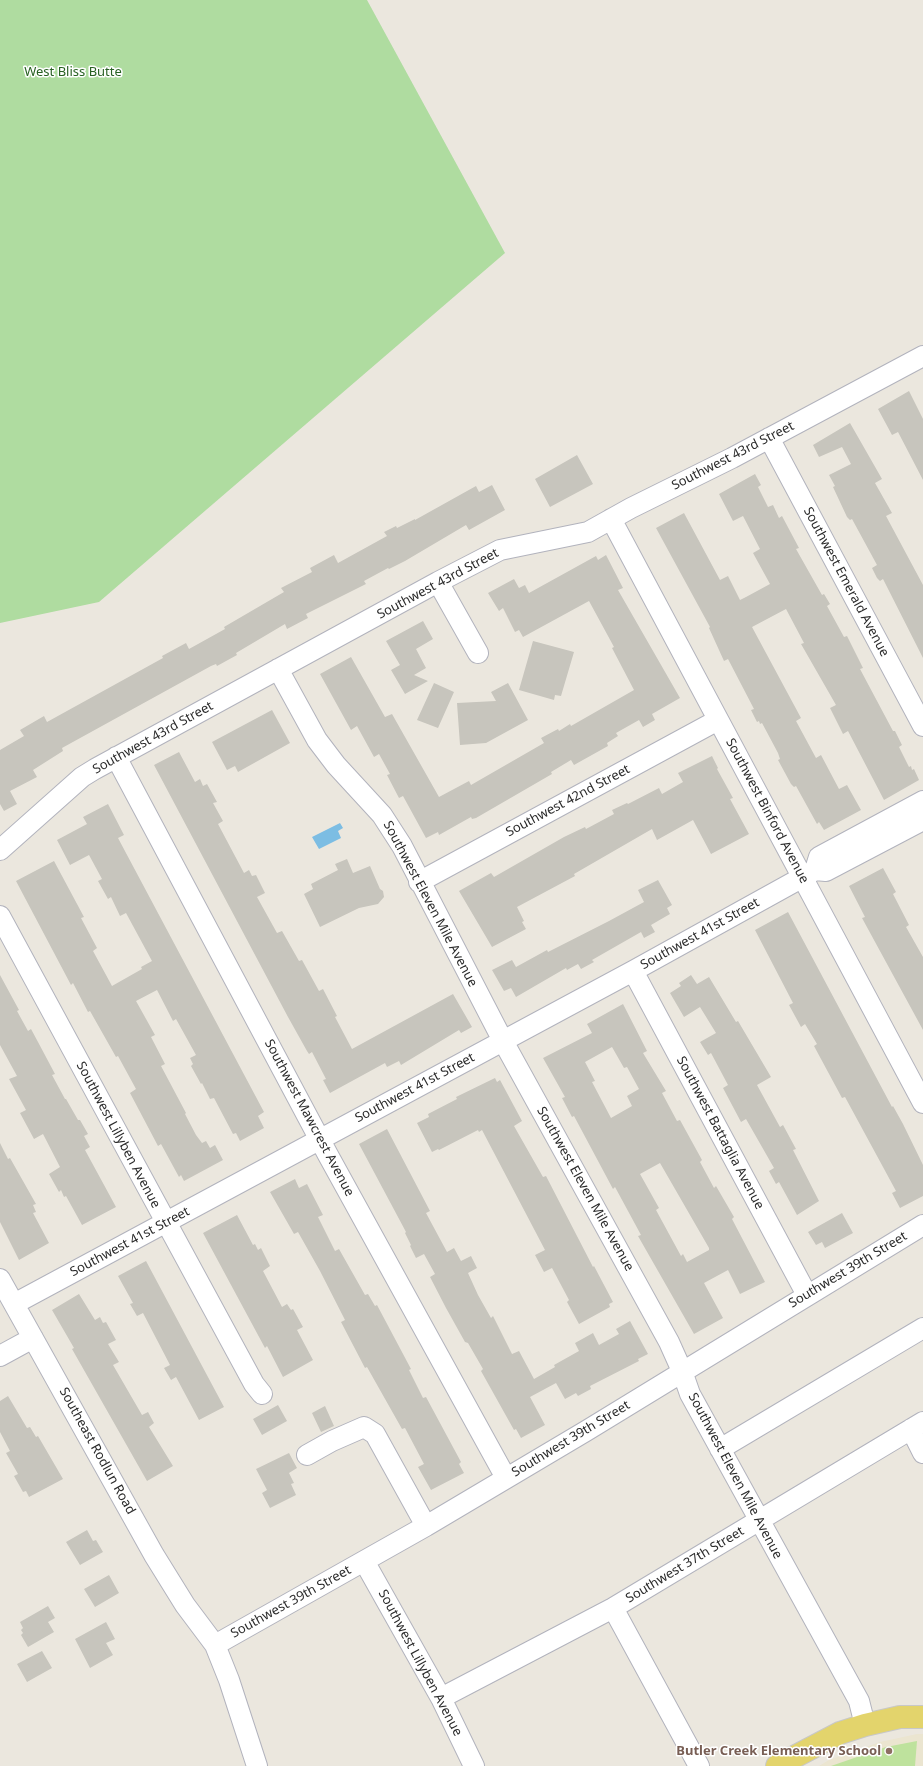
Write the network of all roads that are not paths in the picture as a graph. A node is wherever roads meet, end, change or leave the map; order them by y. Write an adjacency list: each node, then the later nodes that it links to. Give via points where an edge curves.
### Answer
1 (923, 356): 2 (street, Southwest 43rd Street)
2 (769, 438): 3 (street, Southwest 43rd Street); 8 (street, Southwest Emerald Avenue)
3 (611, 519): 4 (street, Southwest 43rd Street, via 588,532 500,550); 7 (street, Southwest Binford Avenue)
4 (438, 582): 5 (street); 6 (street, Southwest 43rd Street)
5 (478, 653)
6 (278, 669): 9 (street, Southwest 43rd Street); 14 (street, Southwest Eleven Mile Avenue, via 317,740 336,765 382,815 402,846)
7 (718, 720): 13 (street, Southwest Binford Avenue); 14 (street, Southwest 42nd Street)
8 (923, 726)
9 (116, 757): 12 (street, Southwest 43rd Street, via 82,777); 19 (street, Southwest Mawcrest Avenue)
10 (923, 801): 13 (street, via 819,857)
11 (923, 820): 13 (street, Southwest 41st Street, via 826,871)
12 (0, 850)
13 (809, 874): 16 (street, Southwest 41st Street); 18 (street, Southwest Binford Avenue)
14 (419, 882): 17 (street, Southwest Eleven Mile Avenue)
15 (0, 916): 20 (street, Southwest Lillyben Avenue)
16 (633, 971): 17 (street, Southwest 41st Street); 23 (street, Southwest Battaglia Avenue)
17 (503, 1041): 19 (street, Southwest 41st Street); 28 (street, Southwest Eleven Mile Avenue)
18 (923, 1103)
19 (320, 1139): 20 (street, Southwest 41st Street); 34 (street, Southwest Mawcrest Avenue)
20 (166, 1222): 24 (street, Southwest 41st Street); 29 (street, Southwest Lillyben Avenue, via 254,1384)
21 (923, 1224): 23 (street, Southwest 39th Street)
22 (0, 1279): 24 (street, Southeast Rodlun Road)
23 (807, 1295): 28 (street, Southwest 39th Street)
24 (14, 1304): 26 (street, Southeast Rodlun Road)
25 (923, 1328): 31 (street)
26 (33, 1338): 27 (street); 39 (street, Southeast Rodlun Road, via 154,1555)
27 (0, 1356)
28 (682, 1371): 31 (street, Southwest Eleven Mile Avenue, via 690,1394); 34 (street, Southwest 39th Street)
29 (262, 1394)
30 (917, 1426): 32 (street); 35 (street, Southwest 37th Street)
31 (720, 1449): 35 (street, Southwest Eleven Mile Avenue)
32 (923, 1453)
33 (308, 1455): 36 (street, via 364,1427 375,1434)
34 (506, 1478): 36 (street, Southwest 39th Street)
35 (759, 1520): 38 (street, Southwest 37th Street); 42 (street, Southwest Eleven Mile Avenue, via 859,1701)
36 (426, 1526): 37 (street, Southwest 39th Street)
37 (364, 1561): 39 (street, Southwest 39th Street); 40 (street, Southwest Lillyben Avenue)
38 (613, 1608): 40 (street, Southwest 37th Street); 45 (street)
39 (215, 1645): 43 (street, Southeast Rodlun Road, via 229,1680)
40 (441, 1698): 44 (street, Southwest Lillyben Avenue)
41 (923, 1717): 42 (main road, via 900,1717)
42 (866, 1725): 46 (main road, via 840,1733)
43 (256, 1766)
44 (474, 1766)
45 (698, 1766)
46 (777, 1766)

